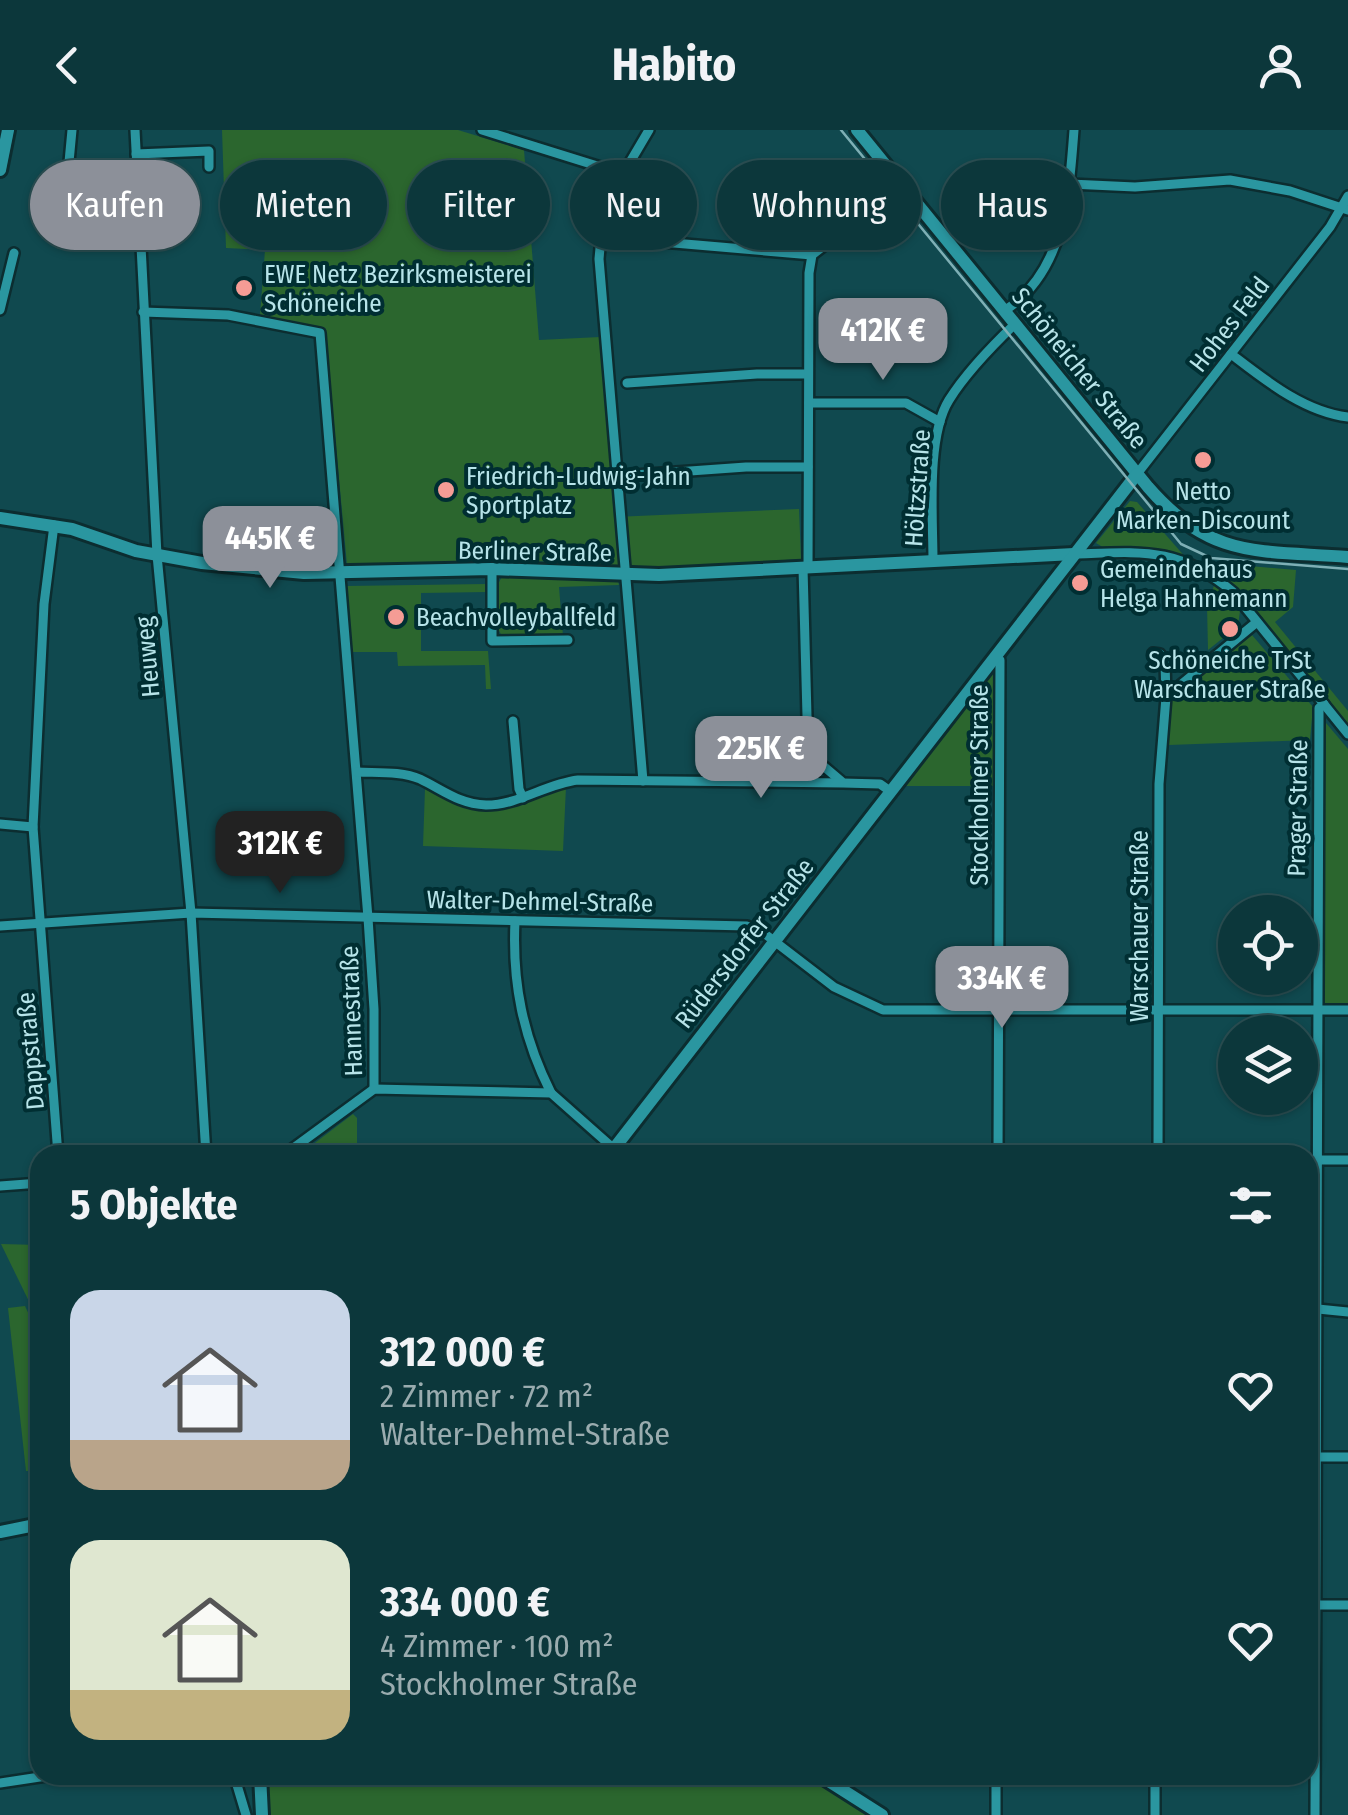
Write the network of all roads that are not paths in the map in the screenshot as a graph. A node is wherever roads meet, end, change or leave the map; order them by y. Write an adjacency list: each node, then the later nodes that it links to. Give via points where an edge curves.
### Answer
1 (8, 130): 8 (street)
2 (72, 130): 10 (street)
3 (136, 130): 9 (street, Heuweg)
4 (482, 130): 11 (street)
5 (649, 130): 12 (street)
6 (856, 130): 13 (street, Schöneicher Straße)
7 (1074, 130): 14 (street)
8 (2, 151): 16 (street)
9 (136, 154): 15 (street, via 209,151); 30 (street, Heuweg)
10 (69, 160)
11 (579, 160)
12 (632, 160)
13 (881, 160)
14 (1072, 160)
15 (209, 167)
16 (0, 170)
17 (1083, 184): 20 (street, via 1230,180)
18 (1348, 196): 20 (street, Hohes Feld)
19 (921, 208): 29 (street, Schöneicher Straße)
20 (1345, 209): 32 (street, Hohes Feld)
21 (697, 245): 26 (street)
22 (602, 250): 50 (street)
23 (818, 250): 26 (street)
24 (1053, 250): 29 (street, via 1030,290)
25 (14, 253): 27 (street)
26 (812, 255): 33 (street)
27 (4, 272): 28 (street)
28 (0, 310)
29 (1004, 311): 31 (street, Schöneicher Straße)
30 (143, 312): 44 (street, Heuweg); 49 (street, Hannestraße, via 228,315 320,332)
31 (1015, 324): 37 (street, Höltzstraße, via 948,401); 39 (street, Schöneicher Straße)
32 (1231, 354): 36 (street, via 1288,395 1329,415); 39 (street, Hohes Feld)
33 (808, 374): 34 (street); 35 (street)
34 (627, 383)
35 (809, 402): 37 (street, via 906,402); 38 (street)
36 (1348, 416)
37 (940, 422): 46 (street, Höltzstraße)
38 (808, 467): 40 (street); 47 (street)
39 (1138, 474): 43 (street, Rüdersdorfer Straße); 45 (street, Schöneicher Straße, via 1199,534 1241,548)
40 (634, 475)
41 (0, 518): 42 (street, Berliner Straße)
42 (54, 526): 44 (street, Berliner Straße); 67 (street, Dappstraße, via 42,621)
43 (1074, 554): 46 (street, Berliner Straße); 51 (street, via 1150,551 1180,560 1216,578); 54 (street, Rüdersdorfer Straße)
44 (157, 555): 49 (street, Berliner Straße); 68 (street, Heuweg)
45 (1348, 557)
46 (933, 560): 47 (street, Berliner Straße)
47 (806, 568): 50 (street, Berliner Straße); 59 (street)
48 (492, 570): 49 (street, Berliner Straße); 50 (street, Berliner Straße); 52 (street, via 492,641)
49 (340, 574): 60 (street, Hannestraße)
50 (628, 576): 61 (street)
51 (1257, 622): 55 (street); 56 (street)
52 (568, 640)
53 (1152, 653): 55 (street, Warschauer Straße, via 1165,662)
54 (996, 657): 64 (street, Rüdersdorfer Straße); 75 (street, Stockholmer Straße)
55 (1166, 697): 76 (street, Warschauer Straße, via 1159,784)
56 (1324, 704): 58 (street); 77 (street, Prager Straße)
57 (513, 721): 65 (street)
58 (1348, 734)
59 (808, 754): 62 (street); 63 (street)
60 (357, 772): 65 (street, via 409,776 472,803); 69 (street, Hannestraße)
61 (643, 781): 62 (street); 65 (street, via 568,782)
62 (804, 782): 63 (street)
63 (844, 782): 64 (street)
64 (890, 790): 73 (street, Rüdersdorfer Straße)
65 (523, 798)
66 (0, 824): 67 (street)
67 (33, 827): 71 (street, Dappstraße)
68 (192, 912): 69 (street, Walter-Dehmel-Straße); 71 (street, Walter-Dehmel-Straße); 81 (street, Heuweg)
69 (368, 918): 70 (street, Walter-Dehmel-Straße); 78 (street, Hannestraße)
70 (514, 921): 73 (street, Walter-Dehmel-Straße, via 747,926); 79 (street, via 519,1006)
71 (40, 923): 72 (street, Walter-Dehmel-Straße); 80 (street, Dappstraße)
72 (0, 926)
73 (774, 941): 75 (street, Walter-Dehmel-Straße, via 834,987 883,1010); 84 (street, Rüdersdorfer Straße)
74 (1348, 1010): 77 (street, Walter-Dehmel-Straße)
75 (999, 1011): 76 (street, Walter-Dehmel-Straße); 85 (street, Stockholmer Straße)
76 (1159, 1012): 77 (street, Walter-Dehmel-Straße); 86 (street, Warschauer Straße)
77 (1317, 1012): 87 (street, Prager Straße)
78 (374, 1089): 79 (street); 82 (street)
79 (551, 1094): 83 (street)
80 (57, 1145)
81 (205, 1145)
82 (298, 1145)
83 (605, 1145)
84 (620, 1145)
85 (998, 1145)
86 (1158, 1145)
87 (1313, 1145)
88 (1318, 1160): 89 (street)
89 (1348, 1160)
90 (30, 1184): 91 (street)
91 (0, 1186)
92 (1318, 1310): 93 (street)
93 (1348, 1312)
94 (1318, 1457): 95 (street)
95 (1348, 1457)
96 (30, 1526): 97 (street)
97 (0, 1532)
98 (1348, 1604): 99 (street)
99 (1318, 1605)
100 (30, 1778): 101 (street)
101 (0, 1783)
102 (237, 1785): 108 (street)
103 (260, 1785): 109 (street)
104 (835, 1785): 110 (street)
105 (996, 1785): 111 (street)
106 (1155, 1785): 112 (street)
107 (1314, 1785): 113 (street, Prager Straße)
108 (246, 1815)
109 (262, 1815)
110 (882, 1815)
111 (996, 1815)
112 (1155, 1815)
113 (1315, 1815)

